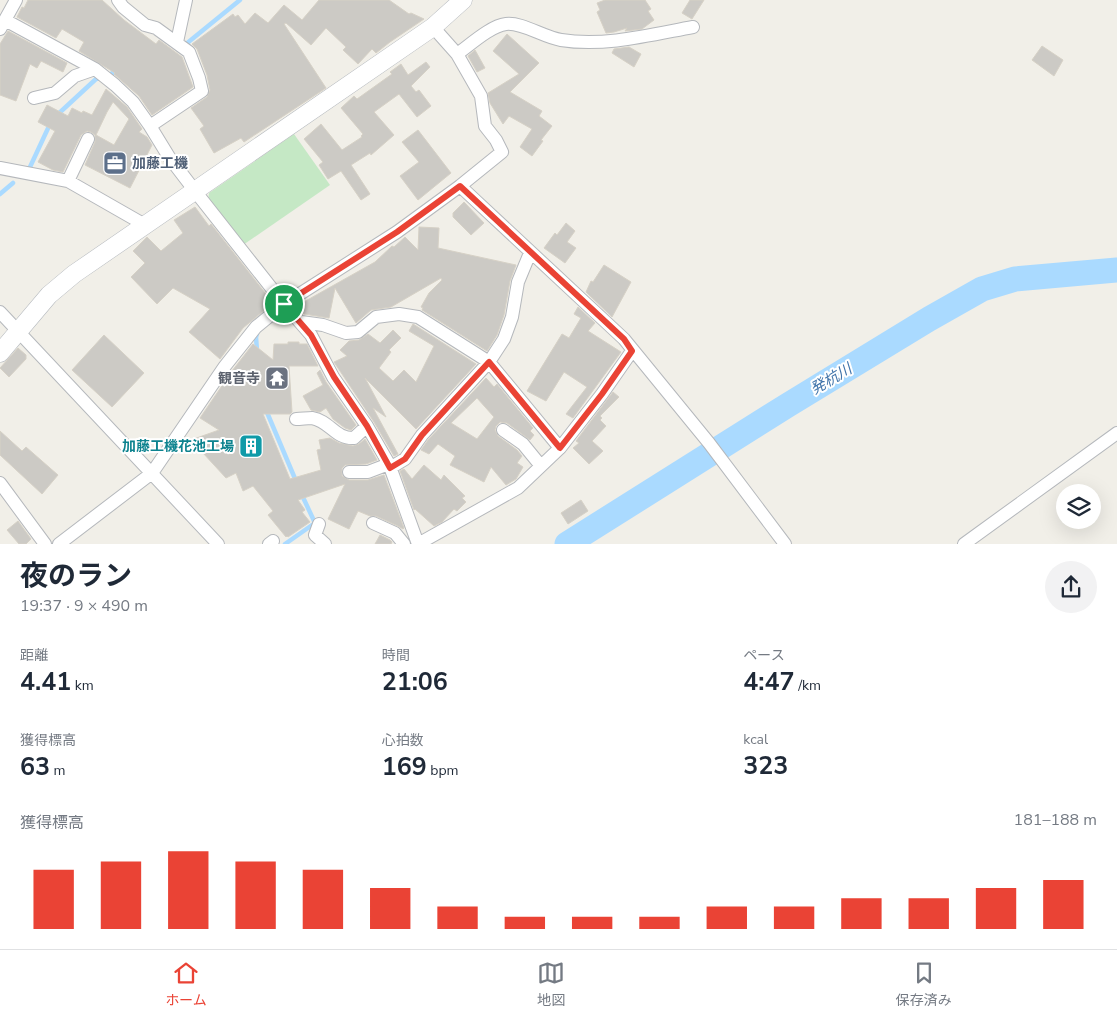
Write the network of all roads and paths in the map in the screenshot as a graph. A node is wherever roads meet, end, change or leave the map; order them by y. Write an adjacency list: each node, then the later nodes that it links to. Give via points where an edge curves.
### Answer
1 (16, 0): 5 (street)
2 (118, 0): 8 (street, via 145,25 156,28)
3 (186, 0): 8 (street)
4 (462, 0): 6 (street)
5 (2, 24): 10 (street)
6 (433, 28): 9 (street); 17 (street)
7 (693, 28): 9 (street, via 621,40 584,41 560,40 505,24 494,28)
8 (177, 42): 12 (street, via 189,52 202,91)
9 (458, 54): 16 (street, via 481,96 485,126 502,152)
10 (95, 70): 11 (street, via 75,76 55,93); 12 (street, via 133,102)
11 (34, 98)
12 (150, 126): 17 (street)
13 (88, 139): 15 (street)
14 (0, 168): 15 (street)
15 (68, 182): 18 (street)
16 (460, 186): 19 (street); 20 (street, via 397,232)
17 (195, 192): 18 (street); 20 (street)
18 (145, 225): 23 (street, via 61,283)
19 (530, 253): 24 (street, via 624,339); 26 (street, via 518,282 512,317 504,339)
20 (284, 304): 22 (street); 35 (street, via 256,327 225,366)
21 (0, 312): 23 (street)
22 (301, 322): 26 (street, via 346,333 358,332 376,317 398,314 418,317); 28 (street)
23 (18, 332): 25 (street); 35 (street)
24 (632, 351): 31 (street); 45 (street, via 709,443)
25 (0, 352)
26 (489, 362): 31 (street); 32 (street, via 422,435 405,459)
27 (296, 420): 28 (street, via 312,418 327,424 345,439 354,438)
28 (367, 426): 32 (street)
29 (504, 430): 33 (street, via 523,444)
30 (1117, 433): 46 (street)
31 (560, 448): 33 (street)
32 (390, 466): 34 (street, via 368,472); 44 (street)
33 (541, 466): 44 (street, via 518,488)
34 (349, 472)
35 (152, 473): 40 (street); 41 (street)
36 (0, 483): 39 (street)
37 (373, 523): 43 (street, via 396,533)
38 (318, 524): 42 (street, via 315,535)
39 (45, 544)
40 (59, 544)
41 (218, 544)
42 (325, 544)
43 (404, 544)
44 (418, 544)
45 (785, 544)
46 (964, 544)

